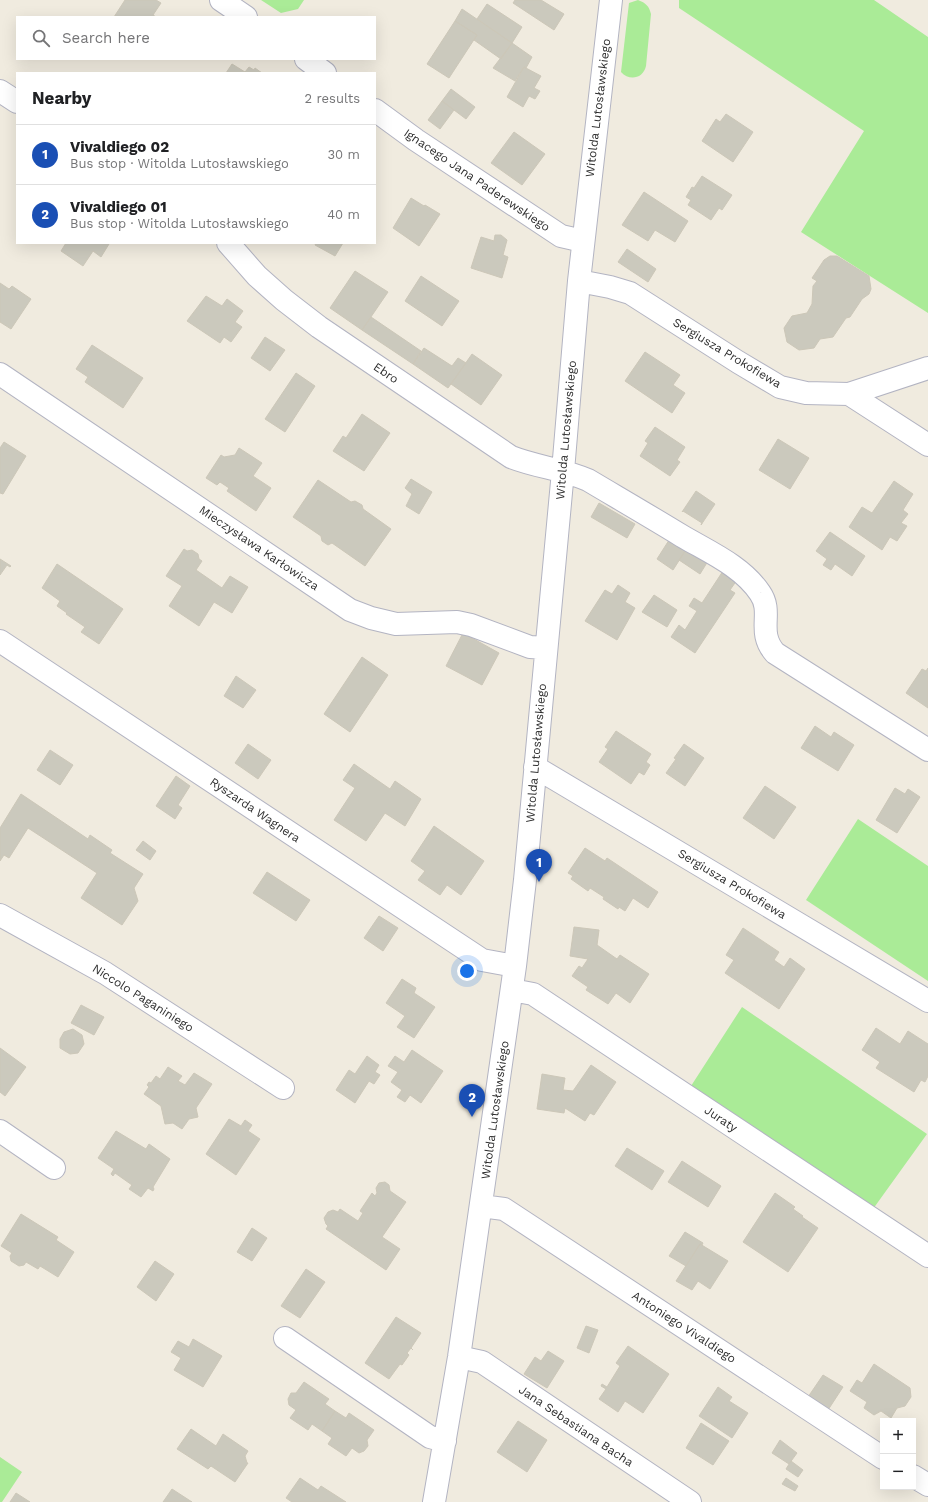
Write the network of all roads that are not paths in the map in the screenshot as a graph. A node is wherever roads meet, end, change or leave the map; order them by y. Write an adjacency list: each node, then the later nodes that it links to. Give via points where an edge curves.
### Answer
1 (221, 0): 3 (street)
2 (611, 0): 9 (street, Witolda Lutosławskiego)
3 (245, 16)
4 (307, 60): 5 (street)
5 (324, 72)
6 (0, 91): 7 (street)
7 (16, 101)
8 (376, 111): 9 (street, Ignacego Jana Paderewskiego, via 561,236)
9 (583, 241): 11 (street, Witolda Lutosławskiego)
10 (229, 244): 16 (street, Ebro, via 257,276 284,300 339,341 511,457)
11 (579, 281): 14 (street, Sergiusza Prokofiewa, via 610,286 630,293 780,387 806,393); 16 (street, Witolda Lutosławskiego)
12 (928, 368): 14 (street, Sergiusza Prokofiewa)
13 (0, 374): 18 (street, Mieczysława Karłowicza, via 350,610 396,624 457,622 530,646)
14 (849, 394): 15 (street)
15 (928, 445)
16 (563, 471): 18 (street, Witolda Lutosławskiego); 19 (street, Ebro, via 588,480 736,568 761,594 765,605 765,636 775,652)
17 (0, 641): 22 (street, Ryszarda Wagnera, via 482,960)
18 (546, 648): 20 (street, Witolda Lutosławskiego)
19 (928, 750)
20 (535, 767): 22 (street, Witolda Lutosławskiego); 24 (street, Sergiusza Prokofiewa)
21 (0, 914): 25 (street, Niccolo Paganiniego, via 105,973)
22 (515, 966): 23 (street, Witolda Lutosławskiego)
23 (512, 990): 28 (street, Witolda Lutosławskiego); 29 (street, Juraty, via 533,994)
24 (928, 1001)
25 (282, 1088)
26 (0, 1131): 27 (street)
27 (54, 1168)
28 (481, 1206): 31 (street, Witolda Lutosławskiego); 33 (street, Antoniego Vivaldiego, via 504,1209)
29 (928, 1256)
30 (285, 1338): 32 (street, via 430,1437)
31 (459, 1357): 32 (street, Witolda Lutosławskiego); 37 (street, Jana Sebastiana Bacha, via 482,1362)
32 (445, 1441): 36 (street, Witolda Lutosławskiego)
33 (880, 1456)
34 (916, 1478): 35 (street)
35 (928, 1485)
36 (434, 1502)
37 (690, 1502)

